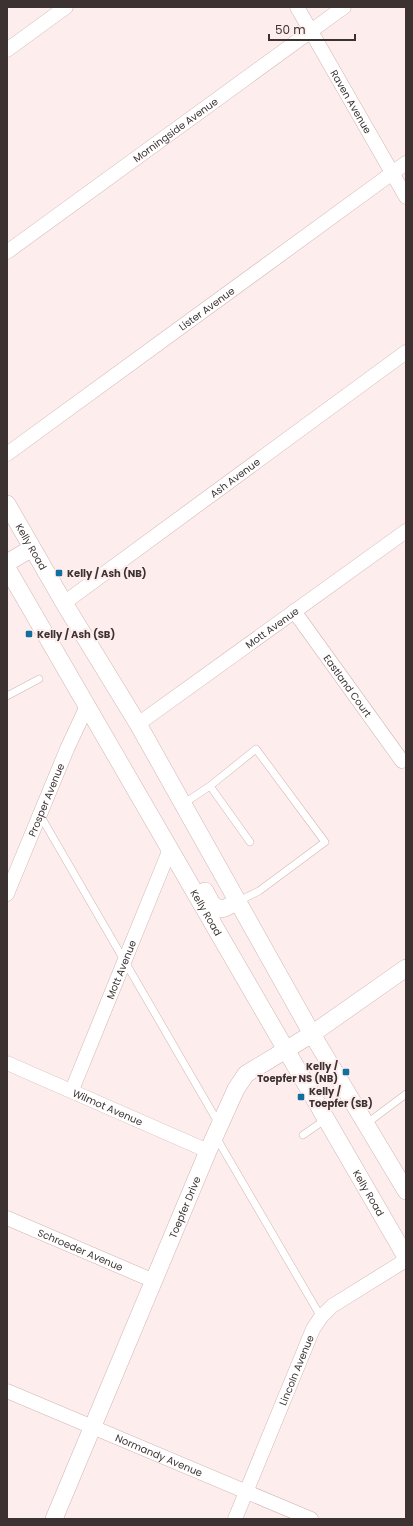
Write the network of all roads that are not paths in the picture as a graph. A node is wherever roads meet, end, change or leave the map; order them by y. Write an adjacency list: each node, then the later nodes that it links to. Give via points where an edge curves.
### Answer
1 (66, 7): 5 (street)
2 (297, 7): 4 (street, Raven Avenue)
3 (344, 7): 4 (street, Morningside Avenue)
4 (311, 31): 7 (street, Raven Avenue); 9 (street, Morningside Avenue)
5 (7, 50)
6 (406, 163): 7 (street, Lister Avenue)
7 (392, 172): 8 (street, Raven Avenue); 11 (street, Lister Avenue)
8 (406, 197)
9 (7, 252)
10 (406, 352): 17 (street, Ash Avenue)
11 (7, 454)
12 (7, 504): 14 (street, Kelly Road)
13 (406, 531): 18 (street, Mott Avenue)
14 (32, 548): 15 (street); 17 (street, Kelly Road)
15 (7, 563)
16 (7, 568): 21 (street, Kelly Road)
17 (64, 603): 22 (street, Kelly Road)
18 (294, 612): 22 (street, Mott Avenue); 23 (street, Eastland Court)
19 (39, 679): 20 (lane)
20 (7, 696)
21 (87, 706): 26 (street, Prosper Avenue); 28 (street, Kelly Road)
22 (138, 724): 25 (street, Kelly Road)
23 (402, 761)
24 (210, 786): 25 (lane); 27 (lane); 30 (lane, via 256,749 325,842 259,891)
25 (183, 805): 30 (street, Kelly Road)
26 (40, 815): 29 (street, Prosper Avenue); 31 (lane)
27 (250, 842)
28 (173, 854): 30 (street, via 189,863 216,907 225,908); 31 (street, Mott Avenue); 34 (street, Kelly Road)
29 (7, 894)
30 (237, 902): 33 (street, Kelly Road)
31 (125, 960): 36 (street, Mott Avenue); 40 (lane)
32 (406, 968): 33 (street, Toepfer Drive)
33 (312, 1034): 34 (street, Toepfer Drive); 39 (street, Kelly Road)
34 (285, 1050): 38 (street, Kelly Road); 40 (street, Toepfer Drive, via 246,1074)
35 (7, 1063): 36 (street, Wilmot Avenue)
36 (72, 1090): 42 (street, Wilmot Avenue)
37 (406, 1094): 39 (lane)
38 (326, 1119): 41 (lane); 45 (street, Kelly Road)
39 (366, 1124): 43 (street, Kelly Road)
40 (217, 1129): 42 (street, Toepfer Drive); 48 (lane)
41 (303, 1135)
42 (208, 1150): 47 (street, Toepfer Drive)
43 (406, 1191)
44 (7, 1218): 47 (street, Schroeder Avenue)
45 (406, 1257)
46 (406, 1260): 48 (street, Lincoln Avenue, via 332,1306)
47 (154, 1281): 50 (street, Toepfer Drive)
48 (320, 1317): 51 (street, Lincoln Avenue)
49 (7, 1391): 50 (street, Normandy Avenue)
50 (92, 1428): 51 (street, Normandy Avenue); 52 (street, Toepfer Drive)
51 (246, 1492): 53 (street, Lincoln Avenue); 54 (street, Normandy Avenue)
52 (54, 1519)
53 (235, 1519)
54 (311, 1519)

